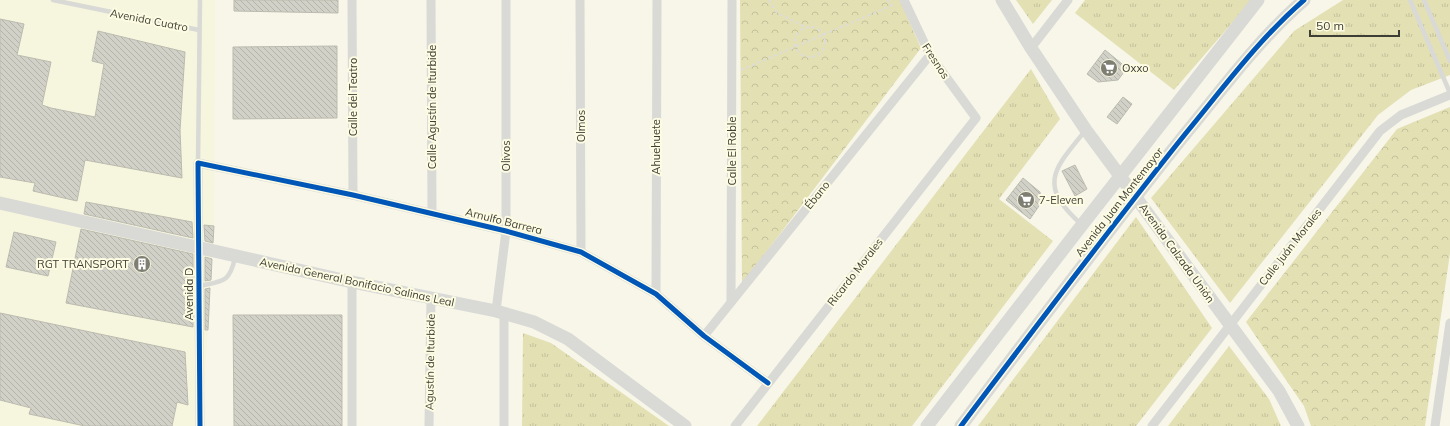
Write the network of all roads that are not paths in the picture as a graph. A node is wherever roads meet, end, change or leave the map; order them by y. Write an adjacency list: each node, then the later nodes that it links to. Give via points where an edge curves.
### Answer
1 (53, 0): 16 (lane, Avenida Cuatro)
2 (200, 0): 16 (lane, Avenida D)
3 (352, 0): 25 (street, Calle del Teatro)
4 (431, 0): 28 (street, Calle Agustín de Iturbide)
5 (506, 0): 30 (street, Olivos)
6 (580, 0): 32 (street, Olmos)
7 (657, 0): 36 (street, Ahuehuete)
8 (732, 0): 38 (street, Calle El Roble)
9 (1002, 0): 17 (street, Avenida Calzada Unión)
10 (1068, 0): 17 (street)
11 (1258, 0): 24 (street, Avenida Juan Montemayor)
12 (1304, 0): 26 (street, Avenida Juan Montemayor, via 1260,43)
13 (1410, 0): 20 (lane)
14 (1424, 0): 19 (lane)
15 (901, 1): 18 (street, Fresnos)
16 (199, 30): 23 (lane, Avenida D)
17 (1031, 48): 22 (street, Avenida Calzada Unión)
18 (930, 55): 21 (street, Fresnos); 38 (street, Ébano)
19 (1450, 61)
20 (1450, 94): 40 (street, Calle Juán Morales, via 1401,115 1380,131)
21 (976, 118): 43 (street, Ricardo Morales)
22 (1086, 130): 24 (street, Avenida Calzada Unión); 29 (lane, via 1062,159 1054,180 1055,191 1061,204)
23 (198, 163): 25 (street, Arnulfo Barrera); 31 (street, Avenida D)
24 (1120, 176): 26 (street, Avenida Calzada Unión); 29 (street, Avenida Juan Montemayor)
25 (353, 195): 28 (street, Arnulfo Barrera)
26 (1136, 196): 40 (street, Avenida Calzada Unión); 51 (street, Avenida Juan Montemayor)
27 (0, 203): 31 (street, Avenida General Bonifacio Salinas Leal)
28 (432, 213): 30 (street, Arnulfo Barrera)
29 (1082, 224): 50 (street, Avenida Juan Montemayor)
30 (506, 231): 32 (street, Arnulfo Barrera); 39 (street, Olivos)
31 (200, 248): 33 (street, Avenida General Bonifacio Salinas Leal); 35 (street, Avenida D)
32 (581, 252): 36 (street, Arnulfo Barrera)
33 (236, 256): 34 (street, Avenida General Bonifacio Salinas Leal); 35 (lane, via 231,274 227,278 221,282)
34 (352, 282): 37 (street, Avenida General Bonifacio Salinas Leal); 45 (street)
35 (199, 286): 44 (street, Avenida D)
36 (656, 294): 42 (street, Arnulfo Barrera)
37 (431, 298): 39 (street, Avenida General Bonifacio Salinas Leal); 46 (street, Agustín de Iturbide)
38 (731, 302): 42 (street, Ébano)
39 (500, 313): 47 (street, Olivos); 48 (street, Avenida General Bonifacio Salinas Leal, via 534,322 568,339)
40 (1230, 326): 52 (street, Calle Juán Morales); 53 (street, Avenida Calzada Unión, via 1279,391)
41 (1450, 329): 54 (street)
42 (704, 336): 43 (street, Arnulfo Barrera)
43 (768, 383): 49 (street, Ricardo Morales)
44 (200, 426)
45 (352, 426)
46 (429, 426)
47 (504, 426)
48 (685, 426)
49 (735, 426)
50 (927, 426)
51 (961, 426)
52 (1152, 426)
53 (1298, 426)
54 (1435, 426)

